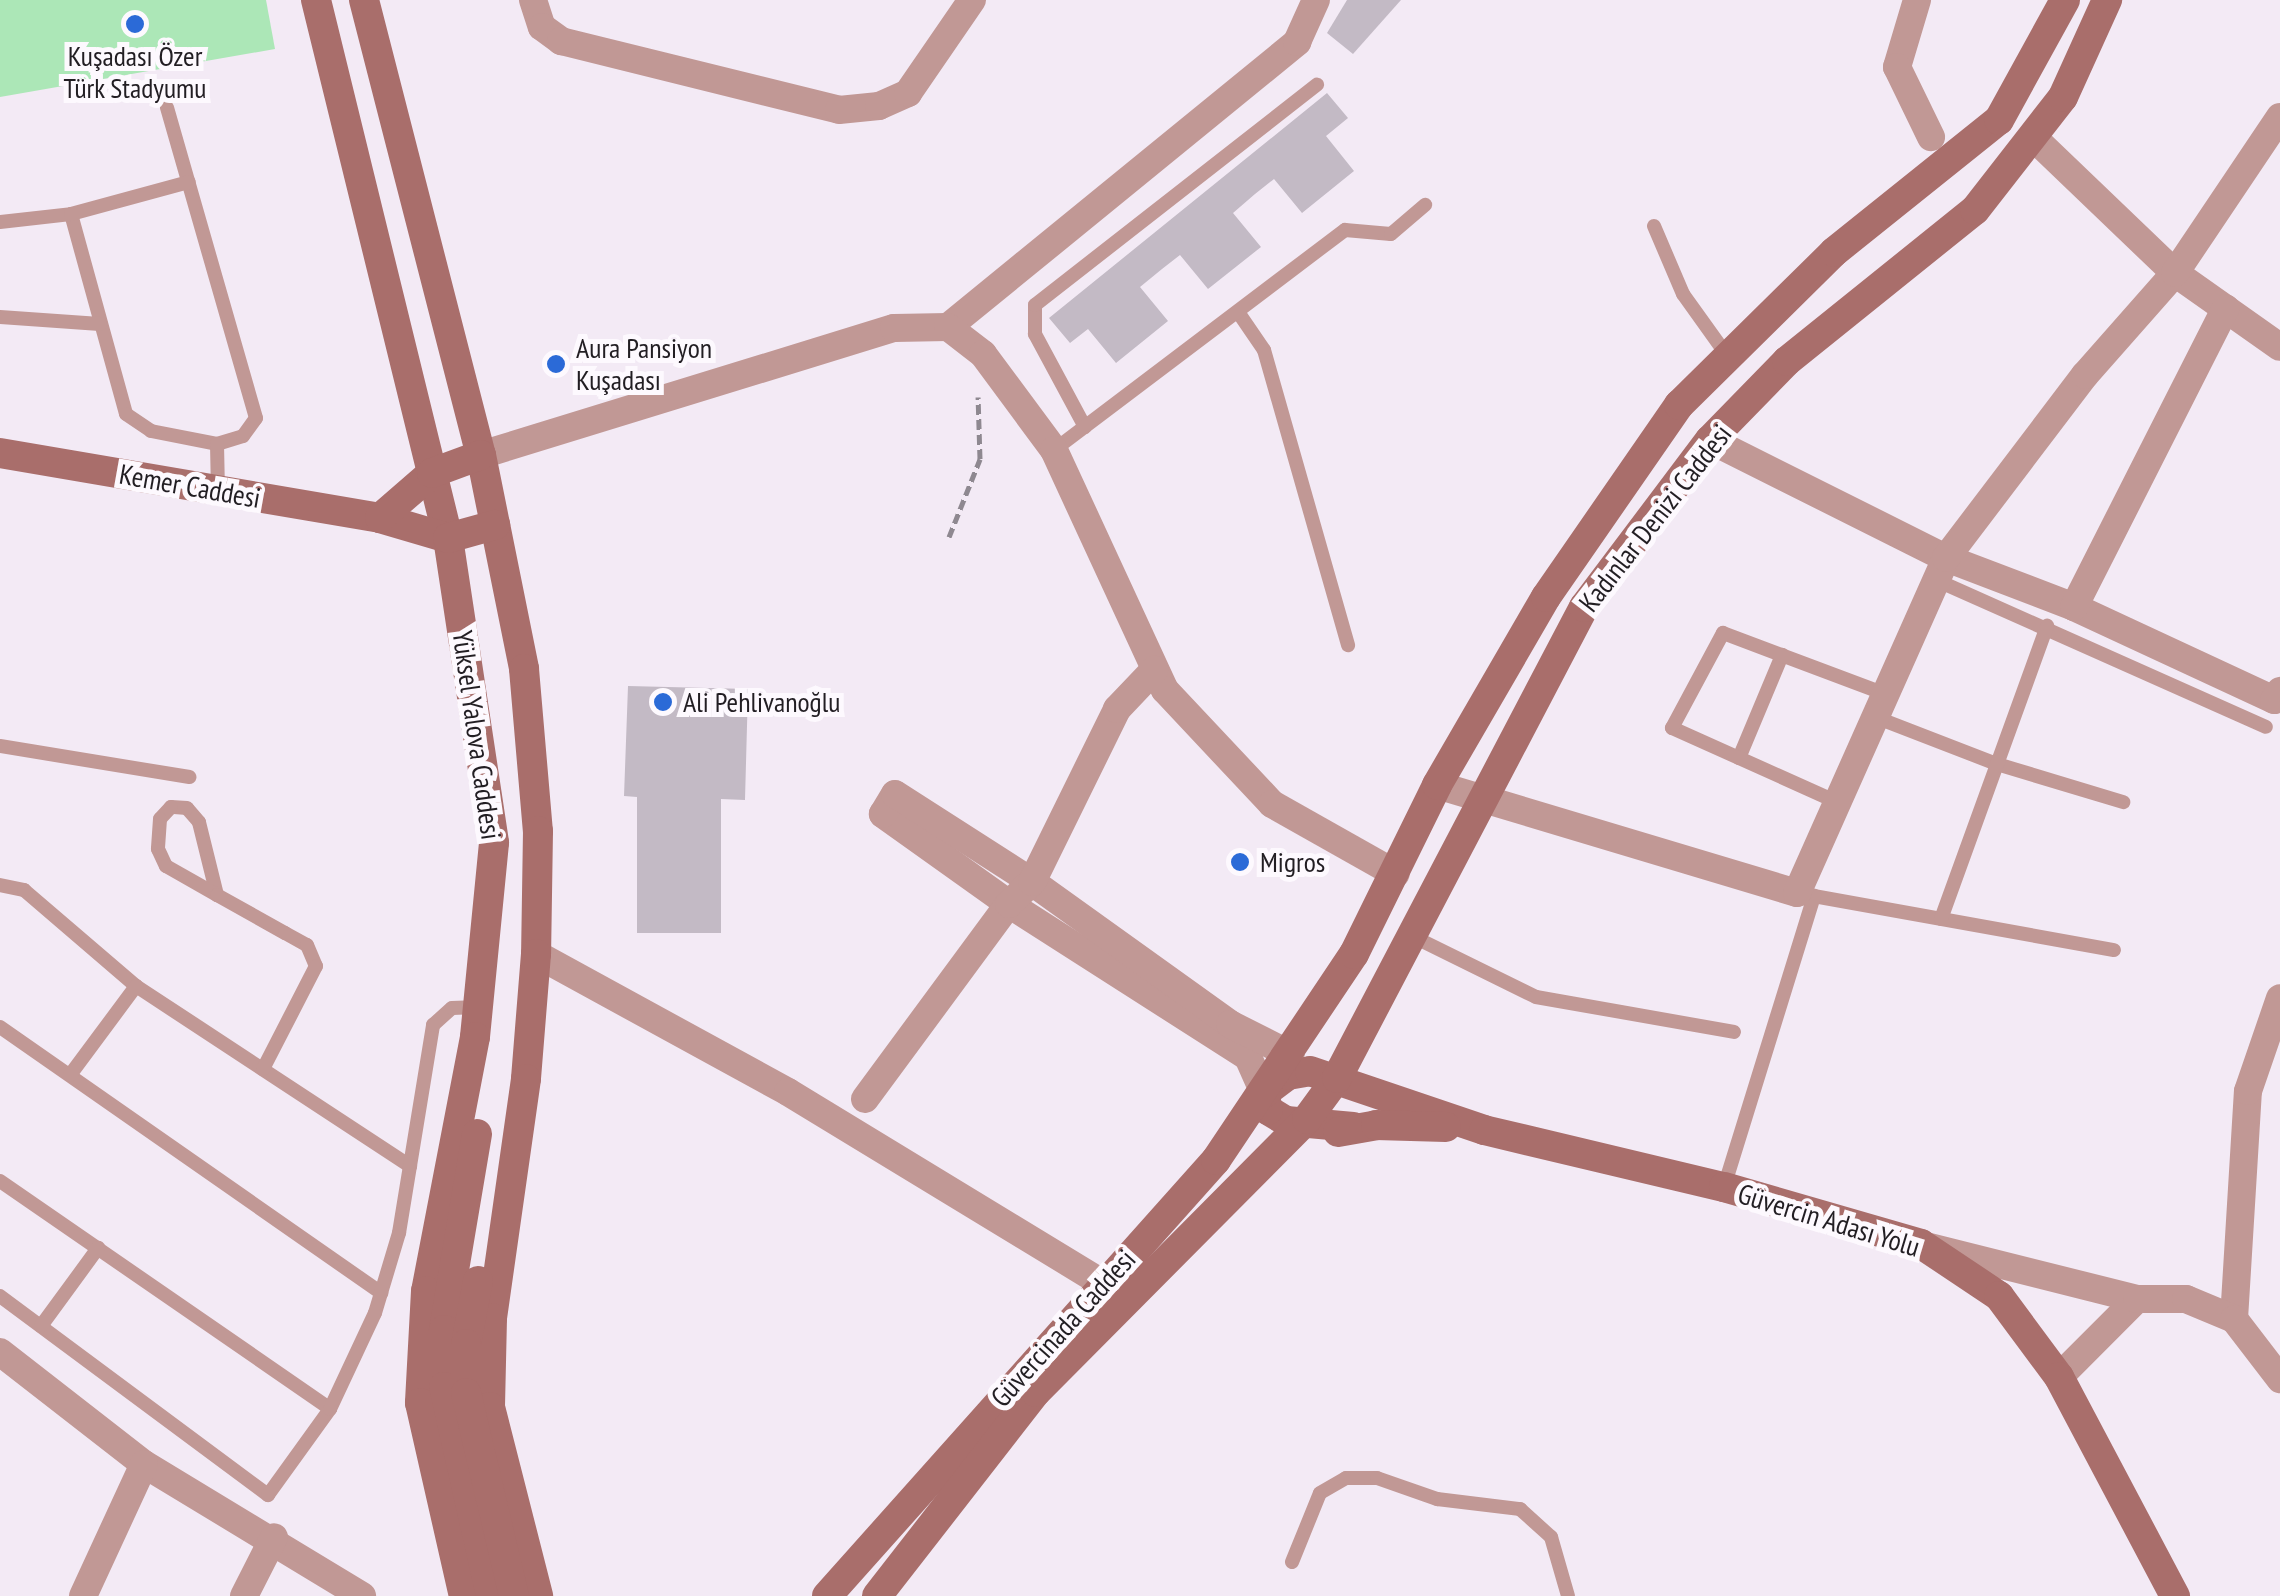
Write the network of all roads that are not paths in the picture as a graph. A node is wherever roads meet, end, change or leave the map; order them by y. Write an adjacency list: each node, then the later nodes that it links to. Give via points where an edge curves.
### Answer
1 (316, 0): 33 (main road, Yüksel Yalova Caddesi)
2 (364, 0): 32 (main road, Yüksel Yalova Caddesi, via 366,29)
3 (533, 0): 4 (street, via 542,27 561,41 849,110 908,93)
4 (972, 0)
5 (1316, 0): 24 (street, via 1297,42)
6 (1917, 0): 12 (street, via 1897,68)
7 (2064, 0): 26 (main road, Kadınlar Denizi Caddesi, via 1998,120 1834,252)
8 (2106, 0): 13 (main road, Kadınlar Denizi Caddesi, via 2084,58)
9 (1317, 85): 27 (lane, via 1034,305 1035,334)
10 (167, 108): 14 (lane)
11 (2280, 117): 19 (street)
12 (1931, 137)
13 (2034, 138): 19 (street); 28 (main road, Kadınlar Denizi Caddesi, via 1976,210 1787,361)
14 (189, 182): 16 (lane); 29 (lane, via 256,418 243,436)
15 (1425, 205): 21 (lane, via 1391,234 1345,230)
16 (71, 214): 17 (lane); 23 (lane)
17 (0, 222)
18 (1654, 226): 26 (lane, via 1683,294)
19 (2175, 272): 20 (street); 38 (street, via 2085,375)
20 (2226, 308): 25 (street); 39 (street)
21 (1238, 312): 27 (lane); 41 (lane, via 1264,350)
22 (0, 317): 23 (lane)
23 (100, 324): 29 (lane, via 120,402 136,424)
24 (948, 327): 30 (street, via 983,354); 32 (street, via 894,328)
25 (2280, 347)
26 (1726, 354): 51 (main road, Kadınlar Denizi Caddesi, via 1680,405 1546,597)
27 (1085, 427): 30 (lane)
28 (1710, 440): 38 (street); 52 (main road, Kadınlar Denizi Caddesi, via 1584,607)
29 (217, 444): 34 (lane)
30 (1054, 450): 43 (street)
31 (0, 454): 34 (main road, Kemer Caddesi)
32 (481, 455): 33 (main road); 36 (main road, Yüksel Yalova Caddesi)
33 (432, 473): 35 (main road); 37 (main road, Yüksel Yalova Caddesi)
34 (218, 492): 35 (main road, Kemer Caddesi)
35 (380, 518): 37 (main road, Kemer Caddesi)
36 (495, 525): 37 (main road); 64 (main road, Yüksel Yalova Caddesi, via 524,669 538,830)
37 (448, 538): 68 (main road, Yüksel Yalova Caddesi, via 494,843)
38 (1941, 569): 39 (street); 40 (lane); 45 (street)
39 (2074, 607): 44 (street, via 2274,700)
40 (2047, 626): 46 (lane); 49 (lane)
41 (1348, 646)
42 (1782, 655): 45 (lane); 48 (lane); 48 (lane, via 1723,633 1672,728)
43 (1154, 670): 55 (street, via 1272,804); 56 (street, via 1117,709)
44 (2280, 691)
45 (1880, 705): 49 (lane); 53 (street)
46 (2266, 728)
47 (0, 746): 50 (lane)
48 (1738, 758): 53 (lane)
49 (1997, 764): 54 (lane); 61 (lane)
50 (189, 777)
51 (1437, 785): 52 (street); 55 (main road, Kadınlar Denizi Caddesi)
52 (1479, 798): 58 (street); 62 (main road, Kadınlar Denizi Caddesi)
53 (1837, 802): 58 (street)
54 (2123, 802)
55 (1396, 874): 71 (main road, Kadınlar Denizi Caddesi)
56 (1032, 882): 60 (street); 60 (street, via 896,794 883,814); 71 (street, via 1230,1024)
57 (0, 884): 65 (lane, via 24,890)
58 (1805, 894): 61 (lane); 83 (lane)
59 (216, 895): 59 (lane, via 160,858 164,811 179,804 194,813); 72 (lane, via 307,945 316,966)
60 (1008, 904): 75 (street, via 1248,1058); 76 (street)
61 (1941, 919): 63 (lane)
62 (1410, 935): 70 (lane, via 1536,997); 74 (main road, Kadınlar Denizi Caddesi)
63 (2114, 950)
64 (536, 954): 67 (main road, Yüksel Yalova Caddesi); 86 (street, via 788,1092)
65 (136, 986): 72 (lane); 73 (lane)
66 (2280, 998): 90 (street, via 2248,1091)
67 (530, 1010): 104 (main road, via 466,1344 466,1393); 105 (main road, Yüksel Yalova Caddesi, via 492,1318 490,1407)
68 (477, 1022): 80 (lane, via 446,1011 434,1024); 102 (main road, Yüksel Yalova Caddesi, via 426,1291 420,1403); 103 (main road, via 485,1085 444,1330 444,1387)
69 (0, 1027): 73 (lane)
70 (1734, 1032)
71 (1291, 1055): 74 (main road); 75 (main road, Güvercinada Caddesi)
72 (263, 1068): 80 (lane)
73 (70, 1075): 87 (lane)
74 (1337, 1078): 75 (main road, via 1310,1071 1288,1075); 77 (main road, Kadınlar Denizi Caddesi); 79 (main road, Güvercin Adası Yolu)
75 (1264, 1093): 77 (main road, via 1268,1110 1286,1120); 86 (main road, Güvercinada Caddesi, via 1216,1160)
76 (865, 1099)
77 (1307, 1119): 78 (main road); 81 (main road, Kadınlar Denizi Caddesi)
78 (1354, 1127): 79 (main road, Güvercin Adası Yolu); 81 (main road, Güvercin Adası Yolu, via 1294,1150)
79 (1484, 1130): 83 (main road, Güvercin Adası Yolu)
80 (410, 1166): 87 (lane)
81 (1247, 1178): 107 (main road, Güvercinada Caddesi, via 1036,1392)
82 (0, 1180): 85 (lane)
83 (1724, 1187): 84 (main road, Güvercin Adası Yolu)
84 (1920, 1244): 89 (street); 93 (main road, Güvercin Adası Yolu, via 1999,1296)
85 (98, 1248): 91 (lane); 95 (lane)
86 (1102, 1283): 106 (main road, Güvercinada Caddesi)
87 (381, 1293): 95 (lane)
88 (0, 1296): 91 (lane)
89 (2138, 1299): 90 (street, via 2186,1299); 93 (street)
90 (2234, 1318): 94 (street)
91 (41, 1326): 95 (lane, via 268,1495)
92 (0, 1352): 96 (street)
93 (2059, 1377): 109 (main road, Güvercin Adası Yolu)
94 (2280, 1379)
95 (330, 1408)
96 (144, 1464): 97 (street); 99 (street)
97 (274, 1538): 100 (street); 101 (street)
98 (1292, 1562): 108 (lane, via 1320,1492 1346,1478 1377,1478 1437,1499 1508,1504 1531,1516 1559,1552)
99 (83, 1596)
100 (244, 1596)
101 (362, 1596)
102 (464, 1596)
103 (491, 1596)
104 (514, 1596)
105 (538, 1596)
106 (827, 1596)
107 (877, 1596)
108 (1568, 1596)
109 (2175, 1596)

